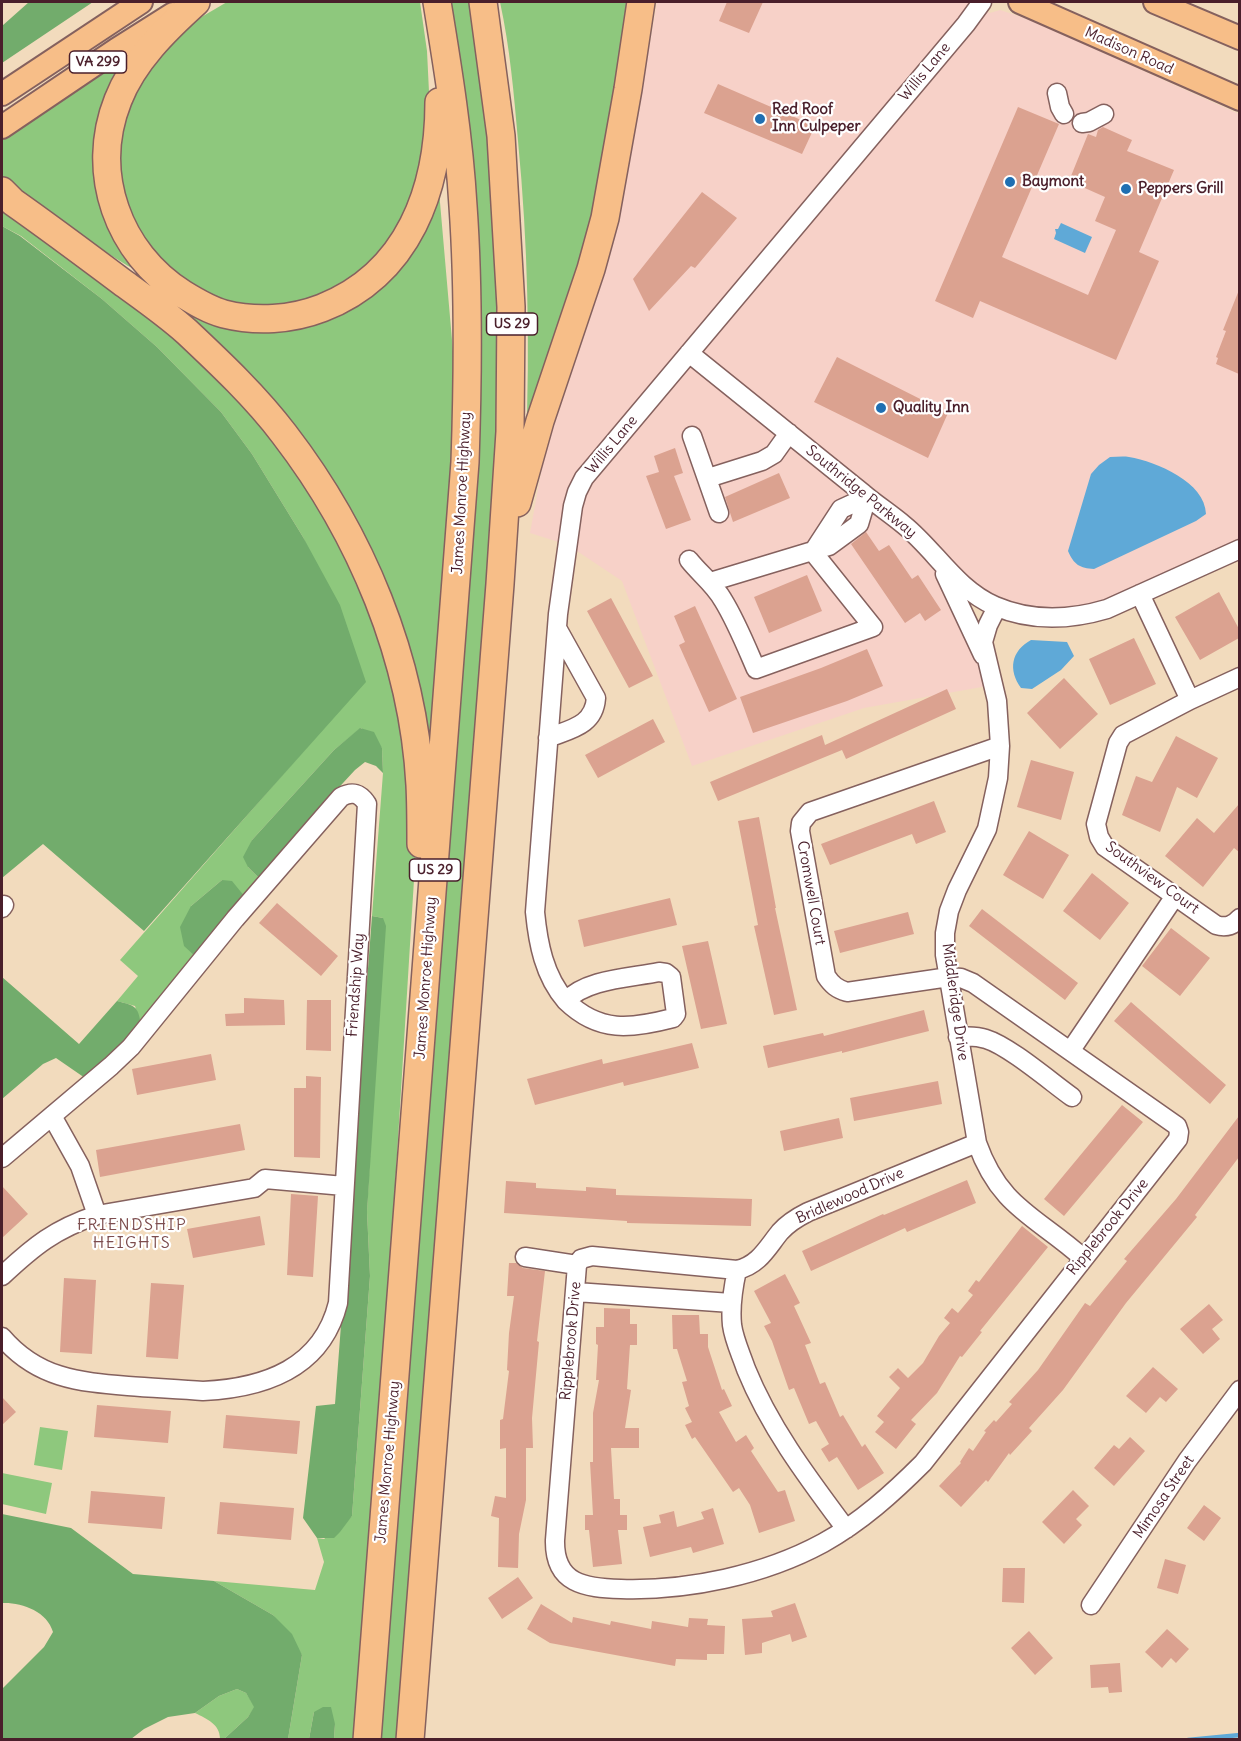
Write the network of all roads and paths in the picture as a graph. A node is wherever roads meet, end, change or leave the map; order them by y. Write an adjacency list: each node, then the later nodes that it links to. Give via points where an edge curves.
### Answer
1 (141, 2): 11 (main road, VA 299)
2 (197, 2): 3 (highway, via 140,60 117,101 106,158 110,196 138,253 173,288 222,313 276,319 316,311 351,294 385,269 412,228 437,153); 16 (main road, VA 299, via 116,50)
3 (436, 2): 42 (highway, James Monroe Highway / US 29, via 464,205 468,378)
4 (483, 2): 29 (highway, US 29, via 501,136 511,307 510,432)
5 (641, 2): 29 (highway, via 604,218 540,421)
6 (982, 2): 18 (street, Willis Lane)
7 (1020, 2): 12 (main road, Madison Road)
8 (1155, 2): 9 (main road)
9 (1239, 39)
10 (1057, 93): 13 (street)
11 (2, 94)
12 (1239, 99)
13 (1064, 114)
14 (1104, 114): 15 (street)
15 (1082, 123)
16 (2, 127)
17 (5, 196): 42 (highway, via 159,310 226,370 284,433 338,514 360,557 394,645 415,737 420,784)
18 (689, 353): 19 (street, Southridge Parkway); 32 (street, Willis Lane, via 584,478 577,492)
19 (789, 433): 21 (street, via 774,454 762,461); 22 (street, Southridge Parkway)
20 (692, 436): 21 (street)
21 (708, 478): 23 (street)
22 (867, 497): 25 (street, via 859,524 829,546); 26 (street, Southridge Parkway, via 904,525)
23 (718, 513)
24 (1239, 549): 30 (street, Southridge Parkway)
25 (813, 552): 28 (street); 28 (street, via 873,627 756,669)
26 (938, 559): 31 (street, Southridge Parkway, via 962,585); 33 (street)
27 (689, 560): 28 (street)
28 (711, 582)
29 (500, 584): 63 (highway, US 29)
30 (1140, 594): 31 (street, Southridge Parkway, via 1107,609 1069,618 1044,618); 35 (street)
31 (997, 607): 33 (street, Middleridge Drive, via 983,642)
32 (557, 627): 36 (street, Willis Lane); 36 (street, via 596,698 595,708 584,723)
33 (991, 673): 37 (street, Middleridge Drive)
34 (1239, 676): 35 (street, Southview Court)
35 (1190, 699): 38 (street, Southview Court, via 1124,735 1118,743 1096,824 1105,847)
36 (548, 738): 41 (street, Willis Lane, via 535,912 542,957)
37 (1000, 746): 40 (street, Middleridge Drive, via 987,830 949,911 945,933); 40 (street, Cromwell Court, via 810,812 801,822 826,976 831,984 847,992)
38 (1175, 896): 39 (street, Southview Court, via 1220,926 1228,927); 44 (street)
39 (1239, 918)
40 (949, 977): 43 (street, Middleridge Drive); 44 (street, Ripplebrook Drive, via 973,982)
41 (566, 1001): 41 (street, via 587,1018 613,1026 657,1022 676,1014 671,977 659,972 591,984)
42 (423, 1023): 62 (highway, James Monroe Highway / US 29)
43 (958, 1036): 45 (street, via 981,1038 1002,1047); 47 (street, Middleridge Drive)
44 (1071, 1050): 52 (street, Ripplebrook Drive, via 1177,1126 1179,1132)
45 (1072, 1097)
46 (52, 1116): 48 (street, Friendship Way); 49 (street, Friendship Way, via 131,1047 287,857 341,797 356,793 367,804); 50 (street, via 80,1166)
47 (977, 1143): 52 (street, Middleridge Drive, via 994,1181 1007,1198); 54 (street, Bridlewood Drive, via 808,1212 793,1220 756,1262)
48 (2, 1158)
49 (344, 1186): 50 (street, via 264,1179 254,1188); 58 (street, Friendship Way, via 338,1303 333,1321 312,1353 273,1377 249,1385 203,1391 84,1383 42,1370)
50 (97, 1215): 55 (street, via 53,1233)
51 (525, 1257): 53 (street)
52 (1083, 1258): 60 (street, Ripplebrook Drive, via 923,1463)
53 (577, 1265): 54 (street, Ripplebrook Drive, via 581,1259 592,1256); 56 (street, Ripplebrook Drive)
54 (737, 1270): 57 (street)
55 (2, 1276)
56 (576, 1292): 57 (street); 60 (street, Ripplebrook Drive, via 555,1540 559,1565 566,1575 583,1585 604,1588 646,1590 702,1584 793,1557)
57 (731, 1303): 60 (street, via 738,1347 764,1406 796,1462)
58 (2, 1337)
59 (1239, 1390): 61 (street, Mimosa Street)
60 (846, 1529)
61 (1091, 1605)
62 (367, 1740)
63 (410, 1740)

